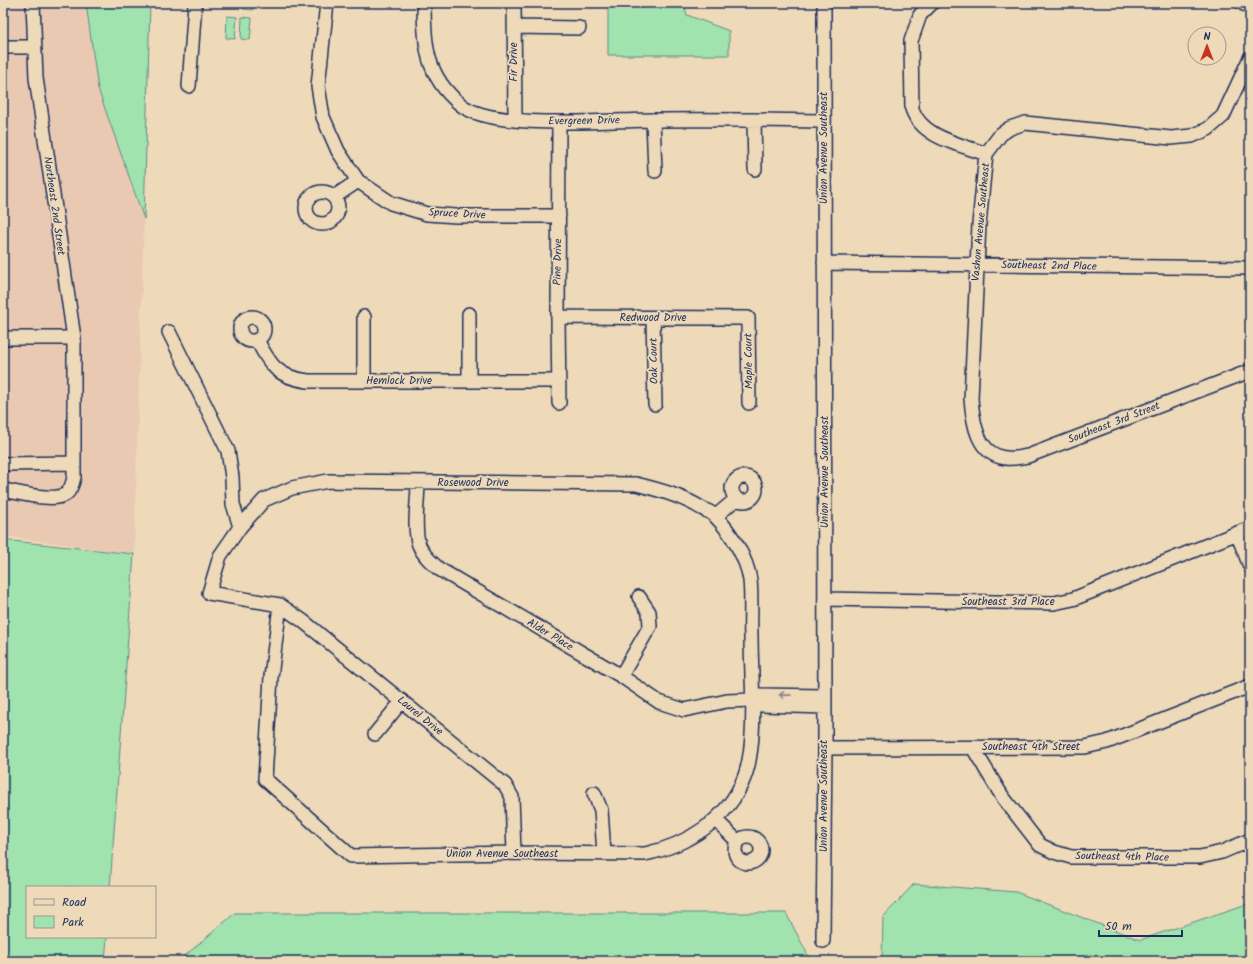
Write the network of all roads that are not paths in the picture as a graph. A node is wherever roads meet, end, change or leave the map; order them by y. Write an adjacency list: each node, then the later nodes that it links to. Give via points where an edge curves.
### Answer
1 (33, 3): 13 (street, Northeast 2nd Street)
2 (195, 3): 15 (street)
3 (327, 3): 24 (street, Spruce Drive, via 318,86 324,117 338,151)
4 (424, 3): 16 (street, Evergreen Drive, via 429,62 438,82 461,105 484,115)
5 (514, 3): 10 (street, Fir Drive)
6 (824, 3): 19 (street, Union Avenue Southeast)
7 (932, 3): 21 (street, via 920,14 911,41 913,113 930,133)
8 (1242, 3): 9 (street)
9 (1250, 7)
10 (514, 27): 11 (street); 16 (street, Fir Drive)
11 (580, 28)
12 (3, 47): 13 (street)
13 (34, 47): 37 (street, Northeast 2nd Street, via 36,78)
14 (1250, 58): 21 (street, Vashon Avenue Southeast, via 1223,116 1208,129 1192,136 1171,138 1025,123 1000,134)
15 (189, 86)
16 (515, 120): 20 (street, Evergreen Drive)
17 (653, 120): 18 (street, Evergreen Drive); 20 (street, Evergreen Drive); 23 (street)
18 (754, 120): 19 (street, Evergreen Drive); 22 (street)
19 (824, 121): 27 (street, Union Avenue Southeast)
20 (559, 122): 26 (street, Pine Drive)
21 (986, 154): 28 (street, Vashon Avenue Southeast)
22 (755, 169)
23 (655, 171)
24 (358, 181): 25 (street); 26 (street, Spruce Drive, via 391,203 427,214)
25 (334, 197)
26 (559, 216): 32 (street, Pine Drive)
27 (824, 263): 28 (street, Southeast 2nd Place); 58 (street, Union Avenue Southeast)
28 (976, 265): 29 (street, Southeast 2nd Place); 46 (street, Vashon Avenue Southeast, via 971,399 973,425)
29 (1250, 268)
30 (468, 314): 42 (street)
31 (364, 317): 40 (street)
32 (558, 317): 33 (street, Redwood Drive); 41 (street, Pine Drive)
33 (653, 318): 34 (street, Redwood Drive); 45 (street, Oak Court)
34 (748, 318): 44 (street, Maple Court)
35 (169, 332): 53 (street, via 228,451 233,504)
36 (3, 338): 37 (street)
37 (74, 338): 47 (street, Northeast 2nd Street)
38 (257, 340): 40 (street, Hemlock Drive, via 272,366 293,379)
39 (1250, 371): 46 (street, Southeast 3rd Street, via 1028,456 1006,458 992,453)
40 (364, 380): 42 (street, Hemlock Drive)
41 (559, 380): 42 (street, Hemlock Drive); 43 (street, Pine Drive)
42 (469, 381)
43 (559, 403)
44 (749, 403)
45 (654, 404)
46 (981, 442)
47 (74, 463): 48 (street); 50 (street, Northeast 2nd Street, via 74,477 69,491 61,497 39,497)
48 (3, 464)
49 (418, 483): 52 (street, Rosewood Drive, via 636,484 666,491); 53 (street, Rosewood Drive, via 328,481 292,488 264,500); 60 (street, Alder Place, via 417,526 419,544 426,557 439,569)
50 (3, 490)
51 (736, 499): 52 (street)
52 (716, 516): 62 (street, Union Avenue Southeast, via 742,556 750,579)
53 (240, 527): 59 (street, Rosewood Drive, via 220,556 209,593)
54 (1250, 528): 55 (street, Southeast 3rd Place)
55 (1237, 533): 56 (street); 58 (street, Southeast 3rd Place, via 1074,598 1054,603)
56 (1250, 566)
57 (639, 597): 60 (street, via 649,612 650,626)
58 (825, 599): 64 (street, Union Avenue Southeast)
59 (280, 605): 63 (street, Laurel Drive); 72 (street, Union Avenue Southeast, via 271,677 265,779 351,856)
60 (621, 676): 62 (street, Alder Place, via 659,702 684,710 728,701)
61 (1250, 686): 67 (street, Southeast 4th Street, via 1107,742 1085,747)
62 (752, 700): 64 (street, Alder Place, via 760,695); 69 (street, Union Avenue Southeast, via 750,757 744,779)
63 (402, 701): 65 (street); 72 (street, Laurel Drive, via 505,785 512,797)
64 (825, 701): 66 (street, Union Avenue Southeast)
65 (374, 734)
66 (825, 748): 67 (street, Southeast 4th Street); 74 (street, Union Avenue Southeast)
67 (973, 748): 70 (street, Southeast 4th Place, via 1002,796 1040,845 1054,852 1071,856 1200,858)
68 (594, 793): 73 (street, via 601,810)
69 (716, 820): 71 (street); 73 (street, Union Avenue Southeast, via 688,840 665,850 645,854)
70 (1250, 840)
71 (738, 842)
72 (514, 853): 73 (street, Union Avenue Southeast)
73 (604, 854)
74 (823, 941)

